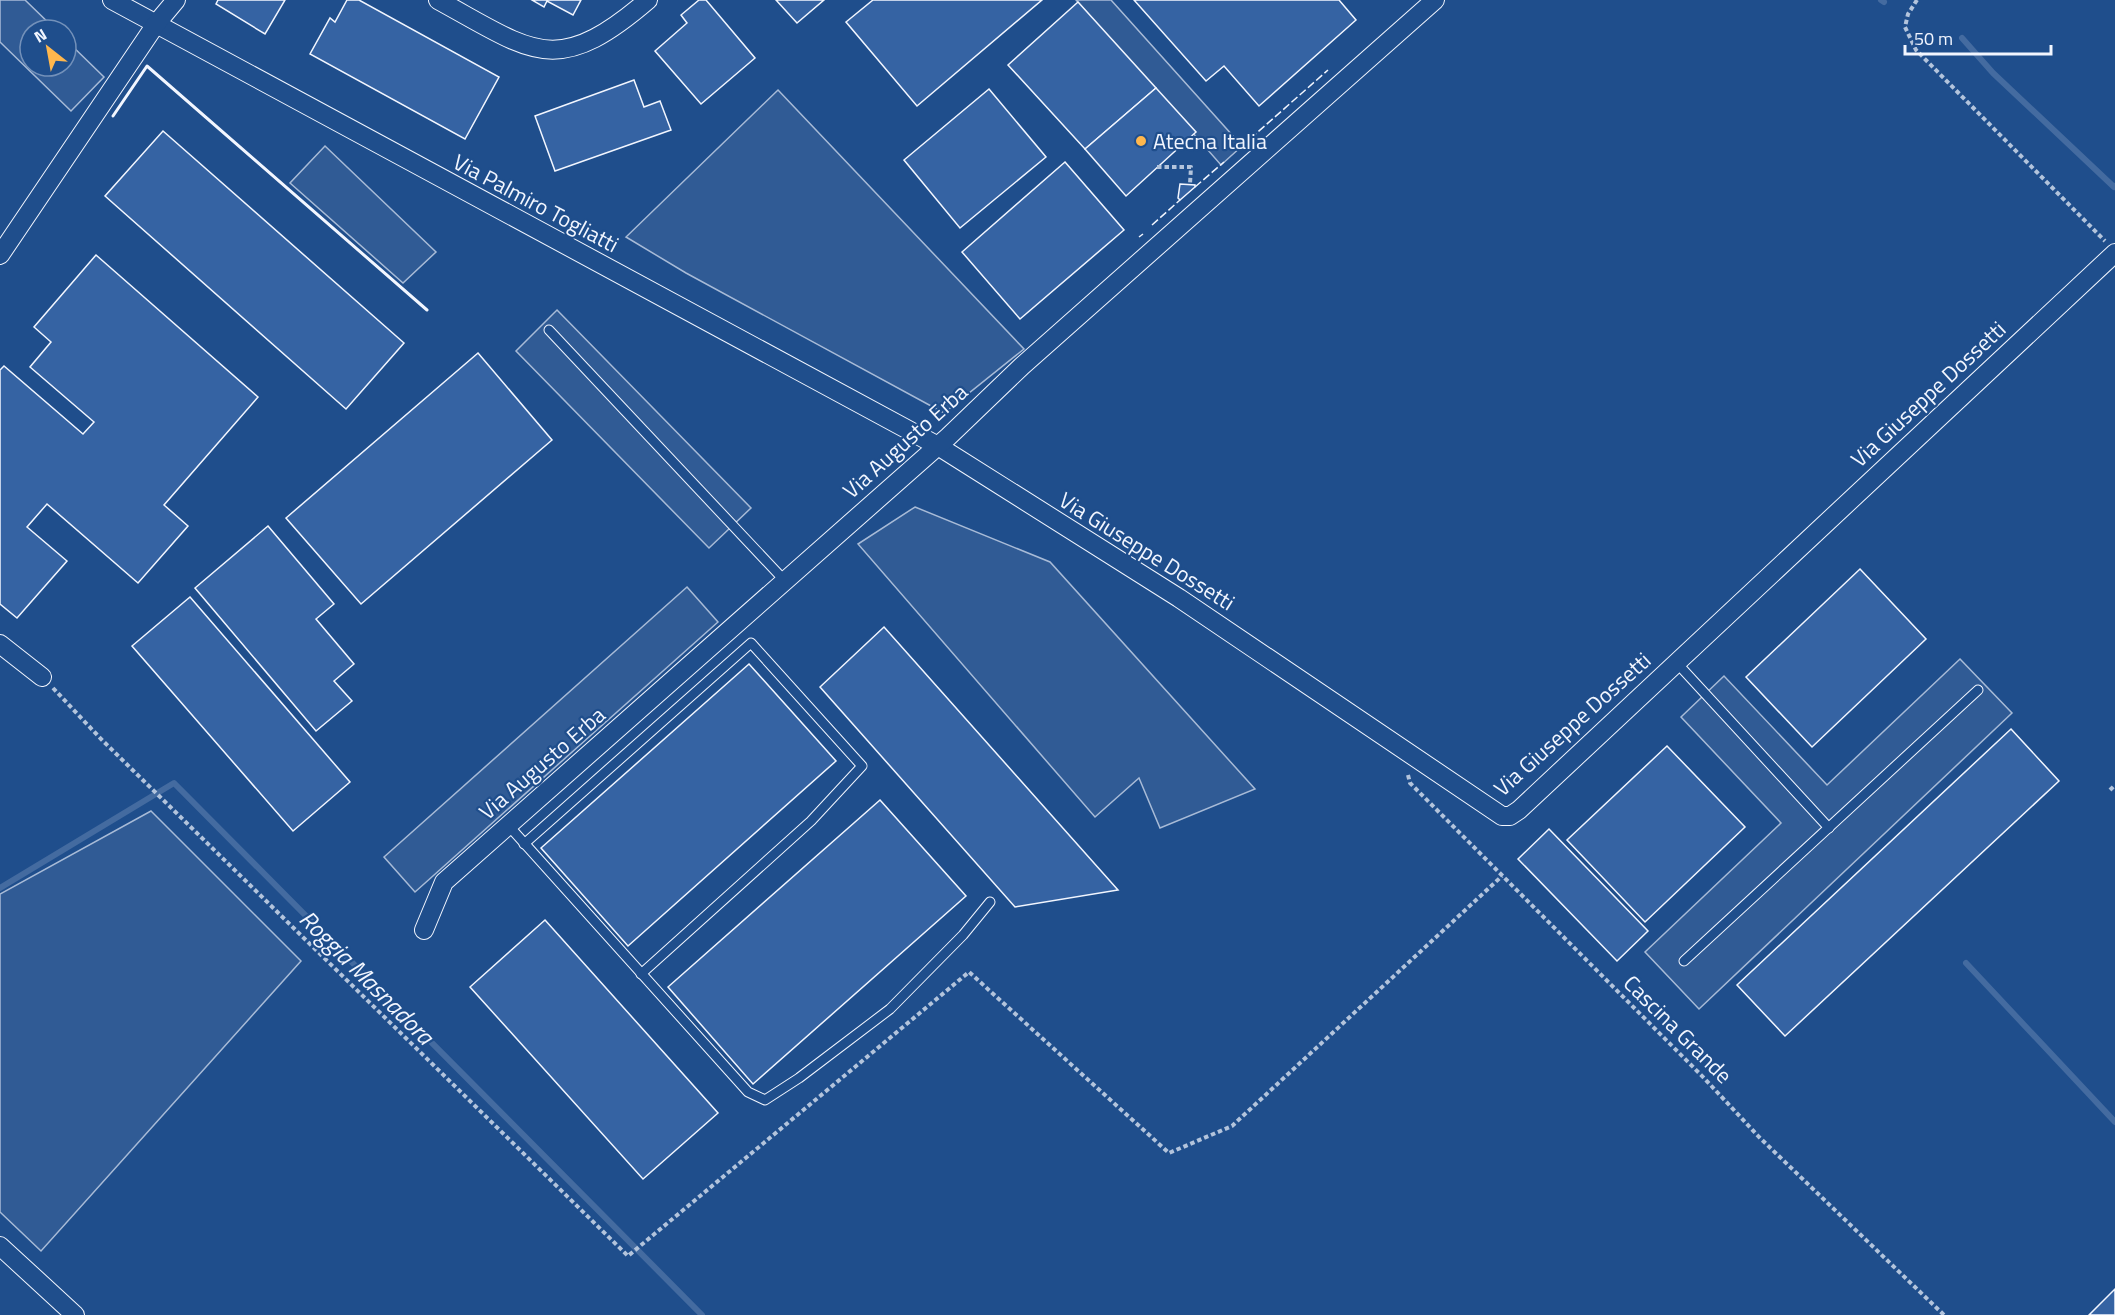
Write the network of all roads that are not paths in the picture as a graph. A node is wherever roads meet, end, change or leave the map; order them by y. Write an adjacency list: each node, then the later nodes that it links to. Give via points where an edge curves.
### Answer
1 (112, 0): 6 (street, Via Palmiro Togliatti)
2 (176, 0): 6 (street)
3 (438, 0): 4 (street, via 521,44 547,50 568,49 588,42 619,24)
4 (648, 0)
5 (1436, 0): 10 (street, Via Augusto Erba, via 1022,366)
6 (156, 24): 8 (street); 10 (street, Via Palmiro Togliatti)
7 (2111, 248): 13 (street, Via Giuseppe Dossetti)
8 (0, 255)
9 (549, 330): 11 (lane)
10 (938, 446): 11 (street, Via Augusto Erba); 13 (street, Via Giuseppe Dossetti, via 1179,598 1498,815 1510,816 1519,810)
11 (785, 580): 16 (street, Via Augusto Erba)
12 (0, 644): 14 (street)
13 (1676, 663): 17 (lane)
14 (42, 677)
15 (1978, 690): 17 (lane)
16 (508, 825): 18 (lane); 20 (street, Via Augusto Erba, via 444,882)
17 (1829, 828): 21 (lane)
18 (524, 844): 22 (lane); 22 (lane, via 751,643 802,699 862,766 811,821)
19 (990, 902): 22 (lane, via 890,1009 765,1100 748,1092)
20 (424, 930)
21 (1684, 961)
22 (642, 974)
23 (0, 1246): 24 (street)
24 (75, 1315)

